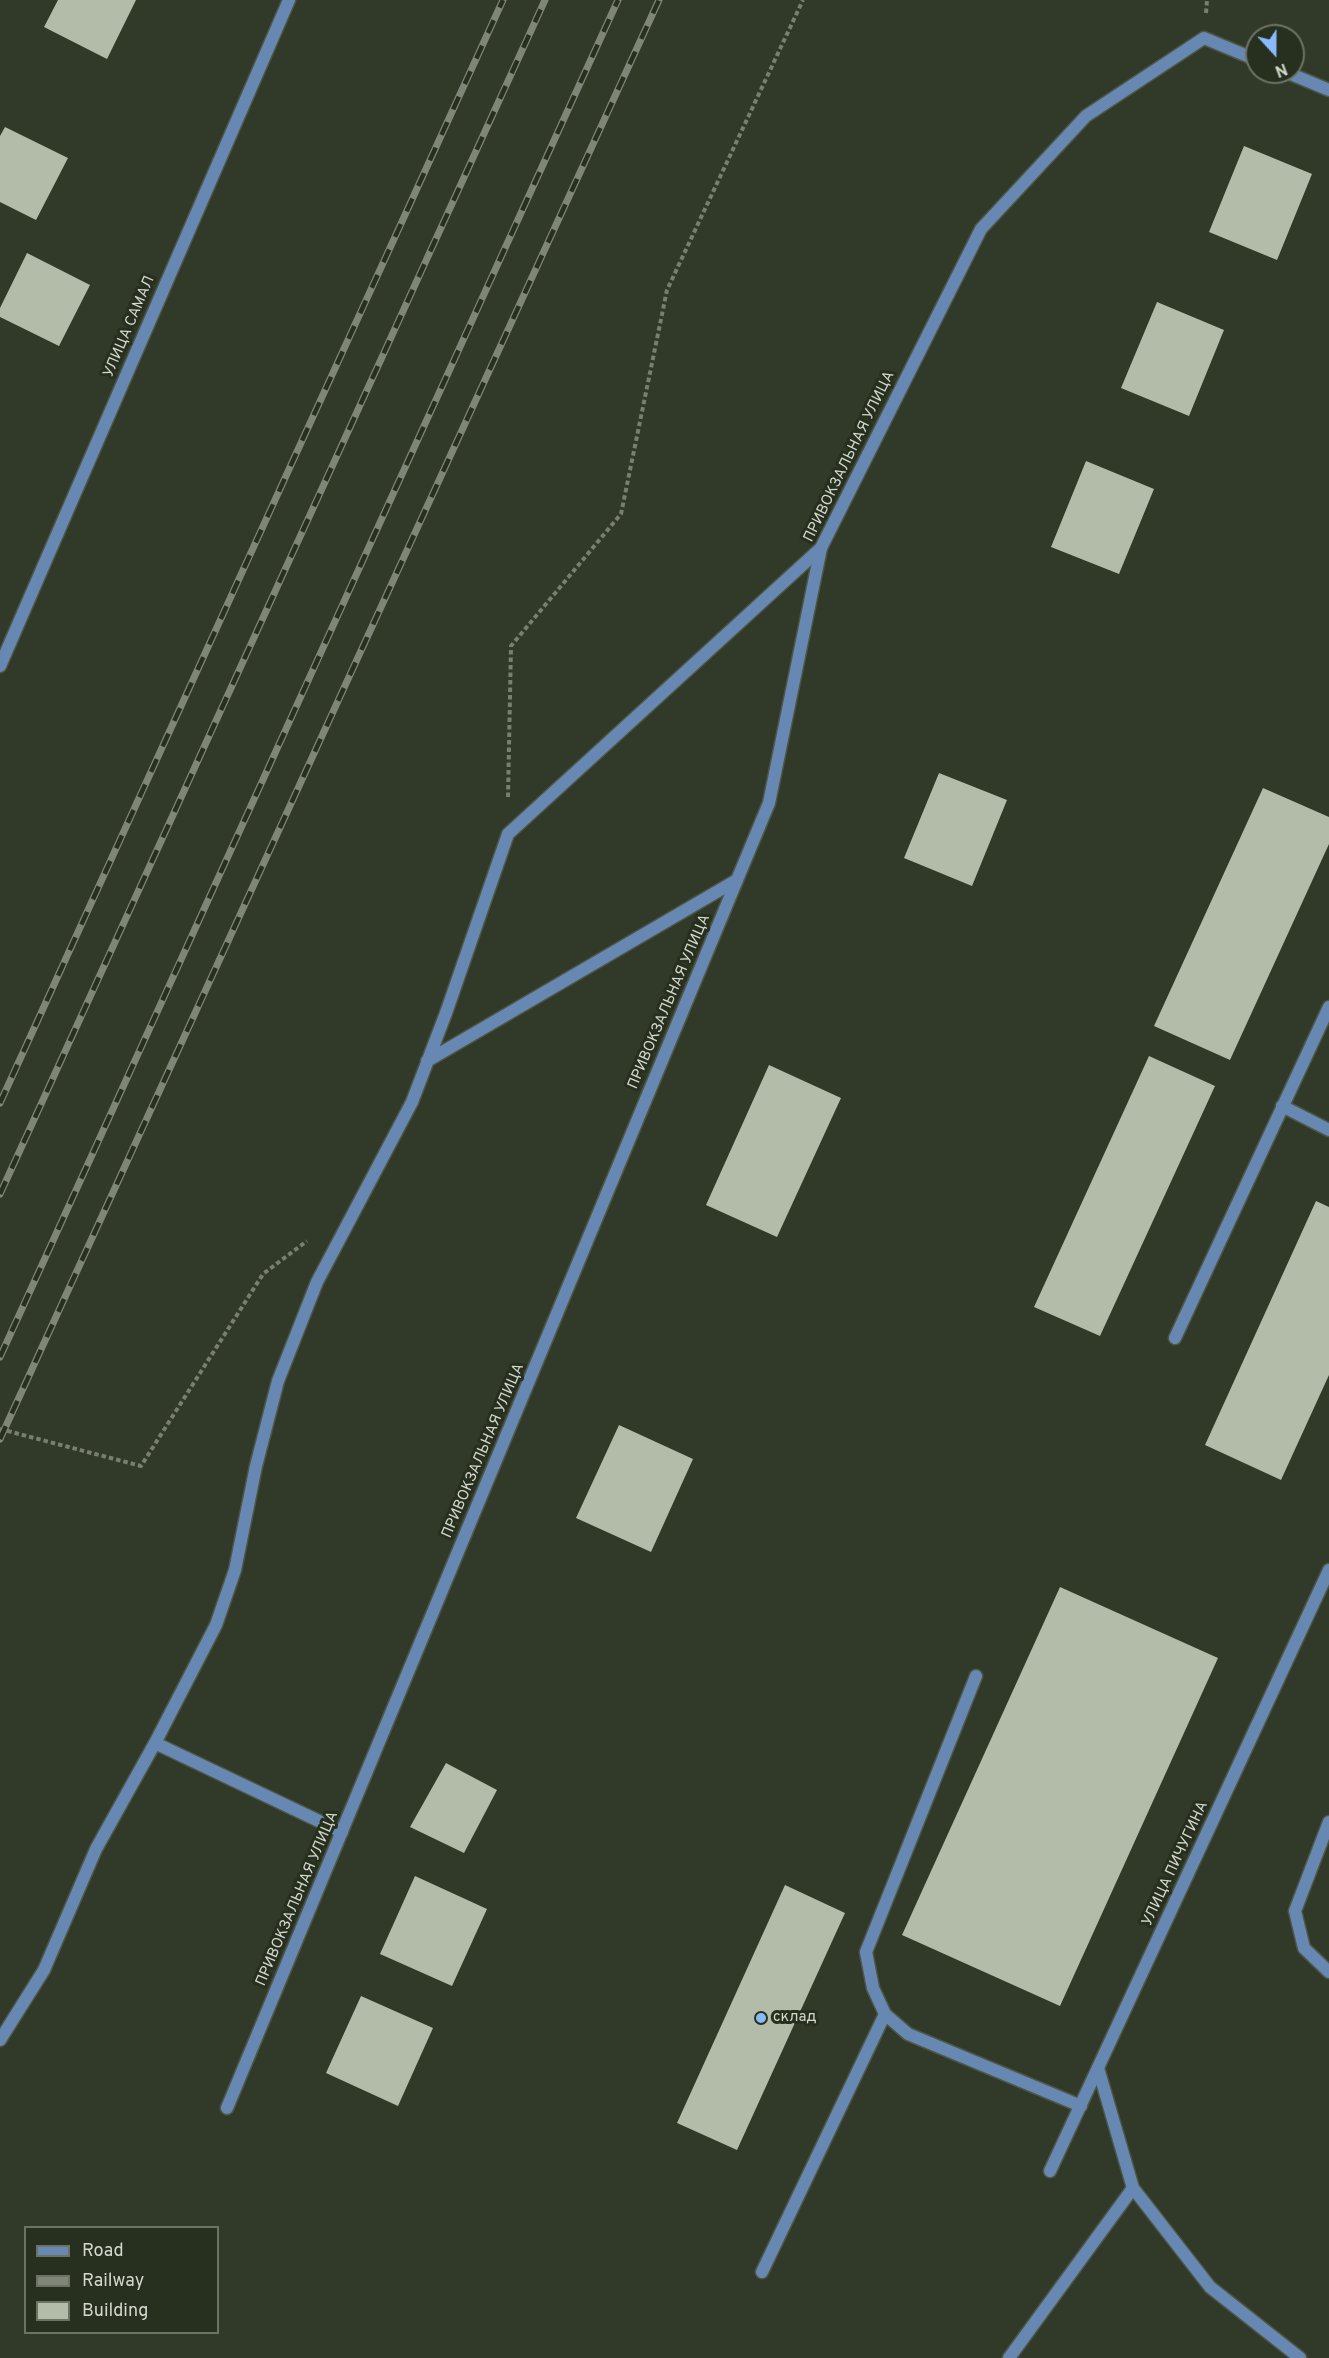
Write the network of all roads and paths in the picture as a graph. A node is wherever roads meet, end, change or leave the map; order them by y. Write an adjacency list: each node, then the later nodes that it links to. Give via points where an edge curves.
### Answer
1 (290, 0): 7 (street, УЛИЦА САМАЛ)
2 (803, 0): 8 (path, via 667,290 621,514 511,646)
3 (1245, 55): 6 (street, ПРИВОКЗАЛЬНАЯ УЛИЦА, via 1204,38 1086,116 981,230)
4 (1305, 80): 5 (street)
5 (1329, 90)
6 (821, 548): 8 (street); 9 (street, ПРИВОКЗАЛЬНАЯ УЛИЦА, via 769,803)
7 (0, 666)
8 (508, 834): 11 (street)
9 (737, 880): 11 (street); 21 (street, ПРИВОКЗАЛЬНАЯ УЛИЦА)
10 (1329, 1007): 12 (street)
11 (427, 1061): 19 (street, via 412,1102 317,1282 278,1381 235,1570 216,1625)
12 (1282, 1106): 13 (street); 15 (street)
13 (1329, 1130)
14 (310, 1238): 16 (path, via 262,1274 141,1466)
15 (1175, 1338)
16 (0, 1429)
17 (1329, 1570): 25 (street, УЛИЦА ПИЧУГИНА)
18 (976, 1676): 23 (street, via 866,1952 873,1988)
19 (155, 1743): 21 (street); 24 (street, via 96,1849 44,1970)
20 (1329, 1822): 22 (street, via 1295,1911 1304,1948)
21 (342, 1832): 27 (street, ПРИВОКЗАЛЬНАЯ УЛИЦА)
22 (1329, 1972)
23 (885, 2014): 26 (street, via 908,2034); 30 (street)
24 (0, 2040)
25 (1098, 2068): 26 (street, УЛИЦА ПИЧУГИНА); 29 (street)
26 (1081, 2106): 28 (street, УЛИЦА ПИЧУГИНА)
27 (227, 2108)
28 (1050, 2171)
29 (1133, 2188): 31 (street, via 1210,2287); 32 (street)
30 (762, 2272)
31 (1296, 2357)
32 (1009, 2358)

